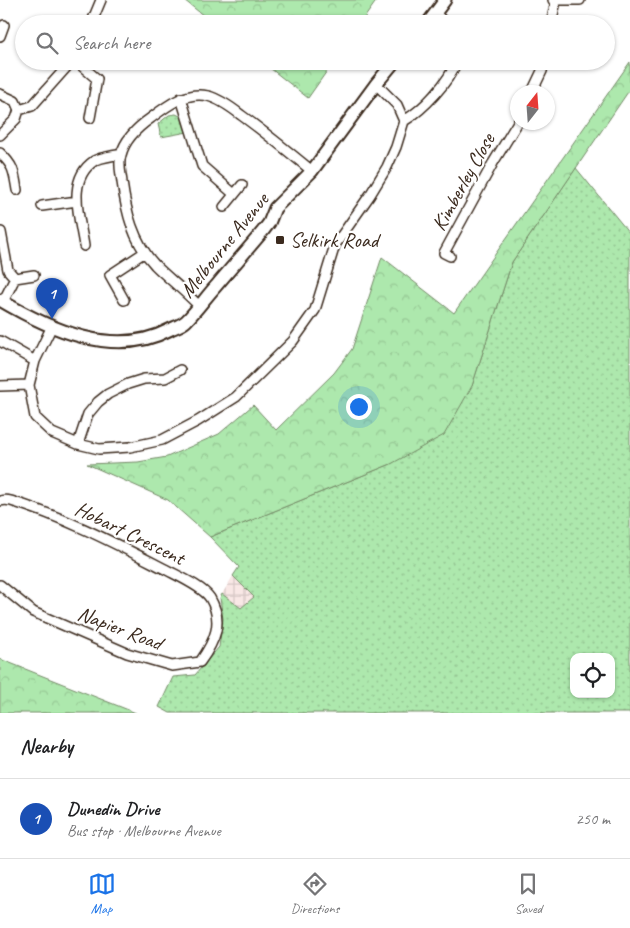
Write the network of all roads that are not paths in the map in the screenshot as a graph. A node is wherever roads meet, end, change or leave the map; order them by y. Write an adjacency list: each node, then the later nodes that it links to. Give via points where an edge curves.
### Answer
1 (101, 0): 6 (street)
2 (446, 0): 5 (street)
3 (554, 0): 4 (street); 7 (street)
4 (580, 0)
5 (436, 14)
6 (95, 15)
7 (553, 15)
8 (4, 25): 9 (street)
9 (0, 36)
10 (64, 70): 19 (street, via 32,106)
11 (86, 70): 20 (street, via 97,79)
12 (388, 70): 15 (street, Melbourne Avenue)
13 (452, 70): 21 (street, via 417,113)
14 (542, 70): 16 (street)
15 (376, 84): 21 (street, via 397,105); 26 (street, Melbourne Avenue)
16 (535, 85)
17 (0, 94): 19 (street, via 15,101)
18 (181, 98): 25 (street, via 168,104 133,132); 26 (street, via 197,94 211,96 267,134); 29 (street, via 202,166)
19 (19, 110): 23 (street, via 16,119)
20 (90, 118)
21 (404, 121): 48 (street, via 387,166 335,245 315,310 293,341 260,375 236,397 198,422 162,440 99,449)
22 (513, 130): 36 (street, Kimberley Close, via 444,253)
23 (0, 135)
24 (0, 153): 28 (street, via 14,170)
25 (121, 154): 30 (street, via 95,160 85,170 77,184); 35 (street, via 119,163 125,209)
26 (312, 171): 41 (street, Melbourne Avenue, via 275,208 263,231)
27 (242, 185): 29 (street)
28 (17, 190)
29 (234, 194): 32 (street)
30 (77, 201): 31 (street); 34 (street)
31 (42, 206)
32 (224, 206)
33 (1, 232): 38 (street, via 8,270)
34 (84, 246)
35 (145, 252): 39 (street, via 110,276); 41 (street)
36 (450, 256)
37 (34, 275): 38 (street)
38 (15, 278): 40 (street)
39 (124, 300)
40 (1, 301): 42 (street, Melbourne Avenue)
41 (199, 306): 42 (street, Melbourne Avenue, via 185,322 139,341 113,343)
42 (52, 326): 44 (street)
43 (0, 340): 44 (street)
44 (35, 361): 46 (street)
45 (180, 370): 48 (street, via 164,378 128,384 108,394 88,414)
46 (29, 385): 47 (street); 48 (street, via 35,417 52,433)
47 (0, 386)
48 (78, 444)
49 (0, 501): 51 (street, Hobart Crescent, via 9,500 57,517 187,580 209,596 216,609)
50 (0, 585): 51 (street, Napier Road, via 33,612 127,653 172,666 200,662 211,646)
51 (217, 628)

